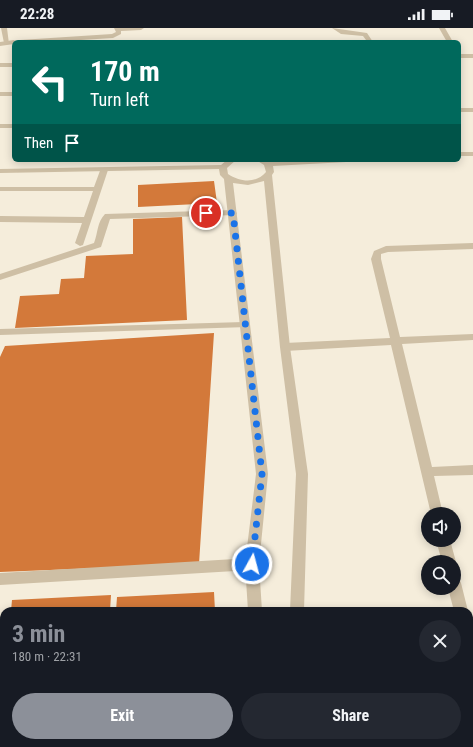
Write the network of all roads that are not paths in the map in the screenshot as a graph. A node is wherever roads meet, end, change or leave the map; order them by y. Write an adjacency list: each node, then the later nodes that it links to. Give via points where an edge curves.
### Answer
1 (4, 28): 9 (street)
2 (117, 28): 3 (street); 6 (street, via 120,33 113,36 72,36)
3 (141, 28)
4 (335, 28): 7 (street, via 341,32 365,34)
5 (442, 28): 8 (street)
6 (37, 40)
7 (369, 40)
8 (449, 40)
9 (11, 43): 10 (street)
10 (0, 44)
11 (461, 56): 12 (street)
12 (473, 56)
13 (0, 65): 14 (street)
14 (12, 65)
15 (0, 94): 16 (street)
16 (12, 94)
17 (461, 110): 18 (street)
18 (473, 110)
19 (0, 126): 20 (street)
20 (12, 126)
21 (461, 154): 22 (street)
22 (473, 154)
23 (229, 162): 27 (street)
24 (264, 162): 26 (street)
25 (307, 162): 26 (street)
26 (268, 164): 30 (street)
27 (223, 167): 28 (street); 31 (street, via 222,171)
28 (104, 170): 29 (street); 33 (street)
29 (0, 171)
30 (268, 176): 31 (street, via 250,183); 44 (street)
31 (228, 178): 34 (street)
32 (0, 188): 33 (street)
33 (97, 189): 36 (street)
34 (233, 213): 39 (street, via 108,216 104,220 98,245); 40 (street)
35 (0, 219): 36 (street)
36 (88, 220): 37 (street)
37 (80, 243)
38 (473, 246): 43 (street, via 386,249 377,253 376,259)
39 (0, 277)
40 (244, 325): 41 (street); 48 (street, via 262,474)
41 (0, 332)
42 (473, 337): 43 (street)
43 (394, 340): 44 (street); 46 (street)
44 (285, 347): 52 (street, via 302,474)
45 (473, 470): 46 (street)
46 (427, 472): 47 (street)
47 (435, 507)
48 (252, 564): 49 (street); 51 (street)
49 (0, 579)
50 (457, 595): 53 (street)
51 (255, 607)
52 (297, 607)
53 (460, 607)

